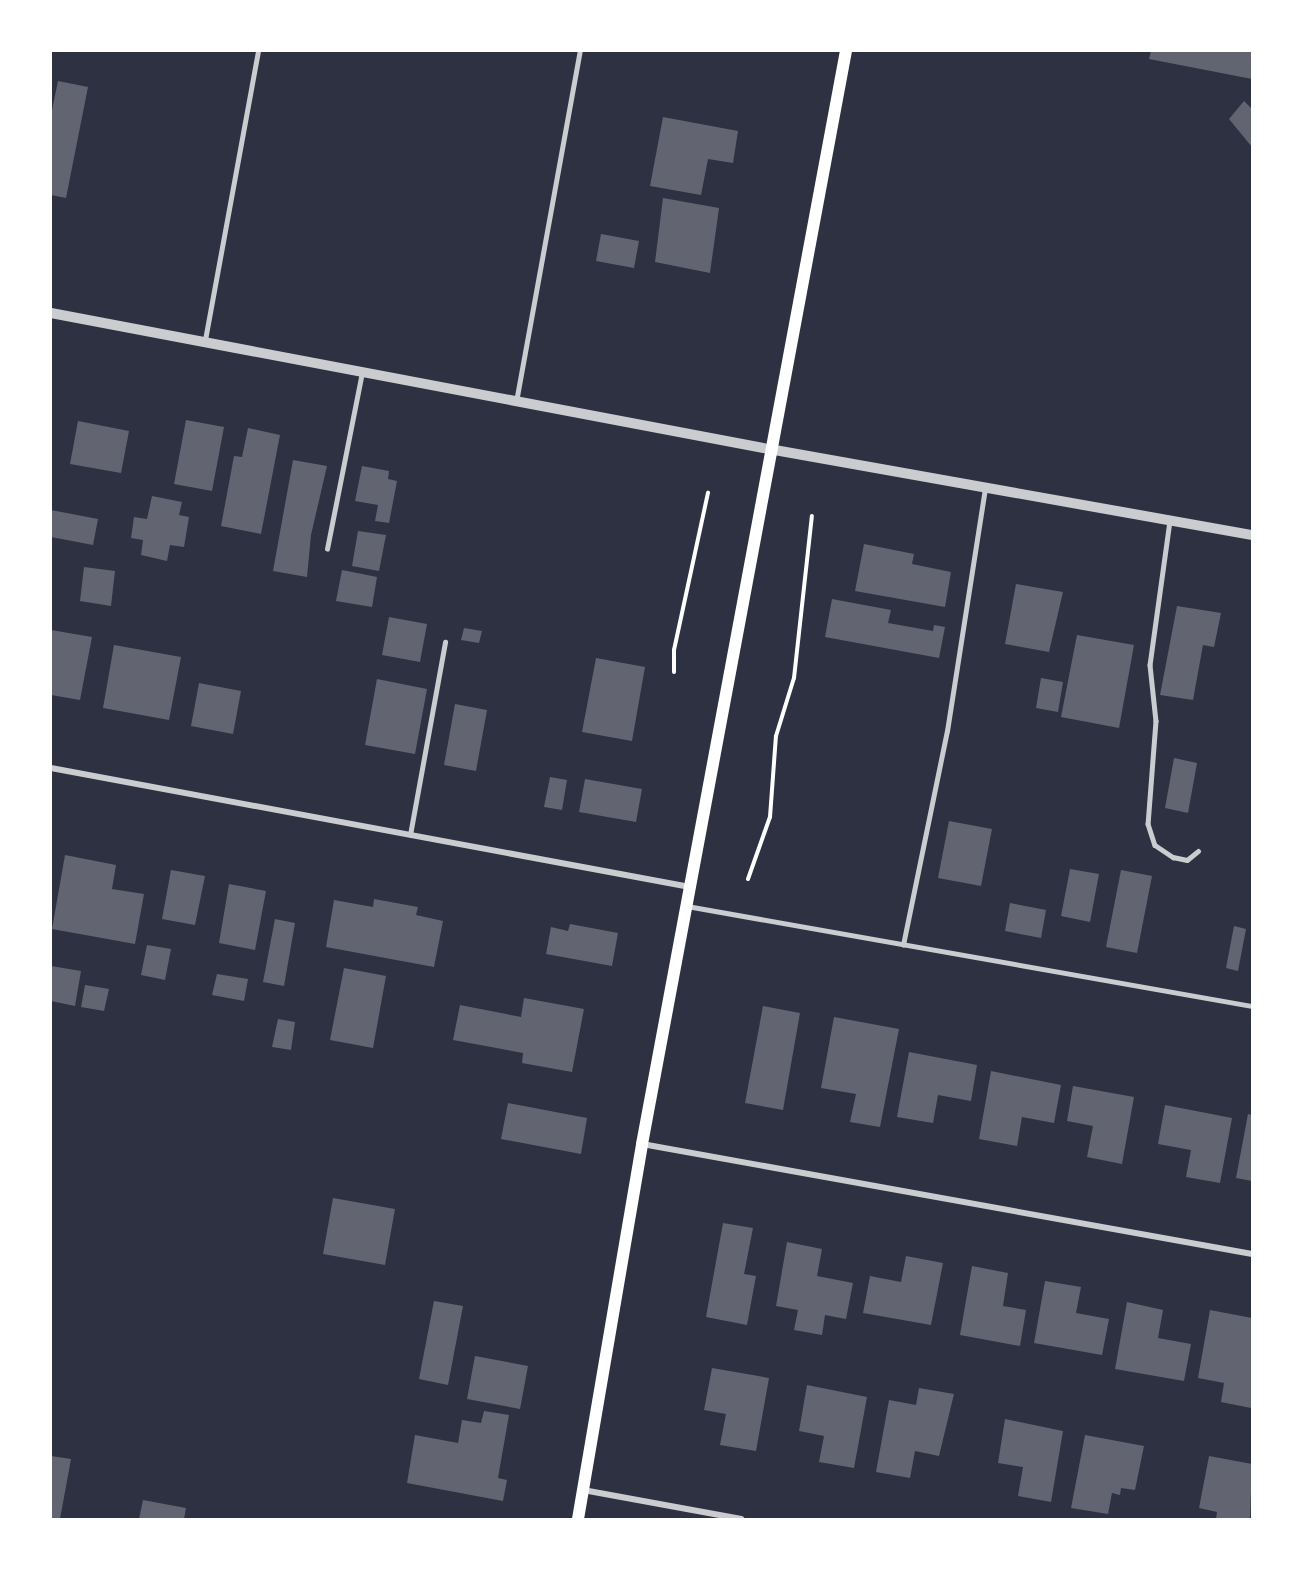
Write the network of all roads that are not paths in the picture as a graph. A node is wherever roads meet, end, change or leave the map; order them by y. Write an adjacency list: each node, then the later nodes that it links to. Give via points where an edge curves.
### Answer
1 (258, 51): 5 (lane)
2 (579, 51): 7 (lane)
3 (846, 51): 8 (main road)
4 (51, 313): 5 (street)
5 (205, 343): 6 (street)
6 (362, 372): 7 (street); 12 (lane)
7 (516, 402): 8 (street)
8 (769, 449): 9 (street); 17 (main road)
9 (986, 486): 10 (street); 19 (lane, via 947,731)
10 (1170, 521): 11 (street); 16 (lane, via 1150,665 1156,721 1148,824 1155,845 1173,857 1187,861)
11 (1252, 536)
12 (327, 549)
13 (445, 642): 15 (lane)
14 (51, 768): 15 (street)
15 (410, 835): 17 (street)
16 (1198, 851)
17 (690, 887): 18 (main road)
18 (687, 906): 19 (lane); 21 (main road)
19 (903, 945): 20 (lane)
20 (1252, 1006)
21 (642, 1144): 22 (street); 23 (main road)
22 (1252, 1254)
23 (583, 1490): 24 (main road); 25 (street)
24 (578, 1519)
25 (741, 1519)

